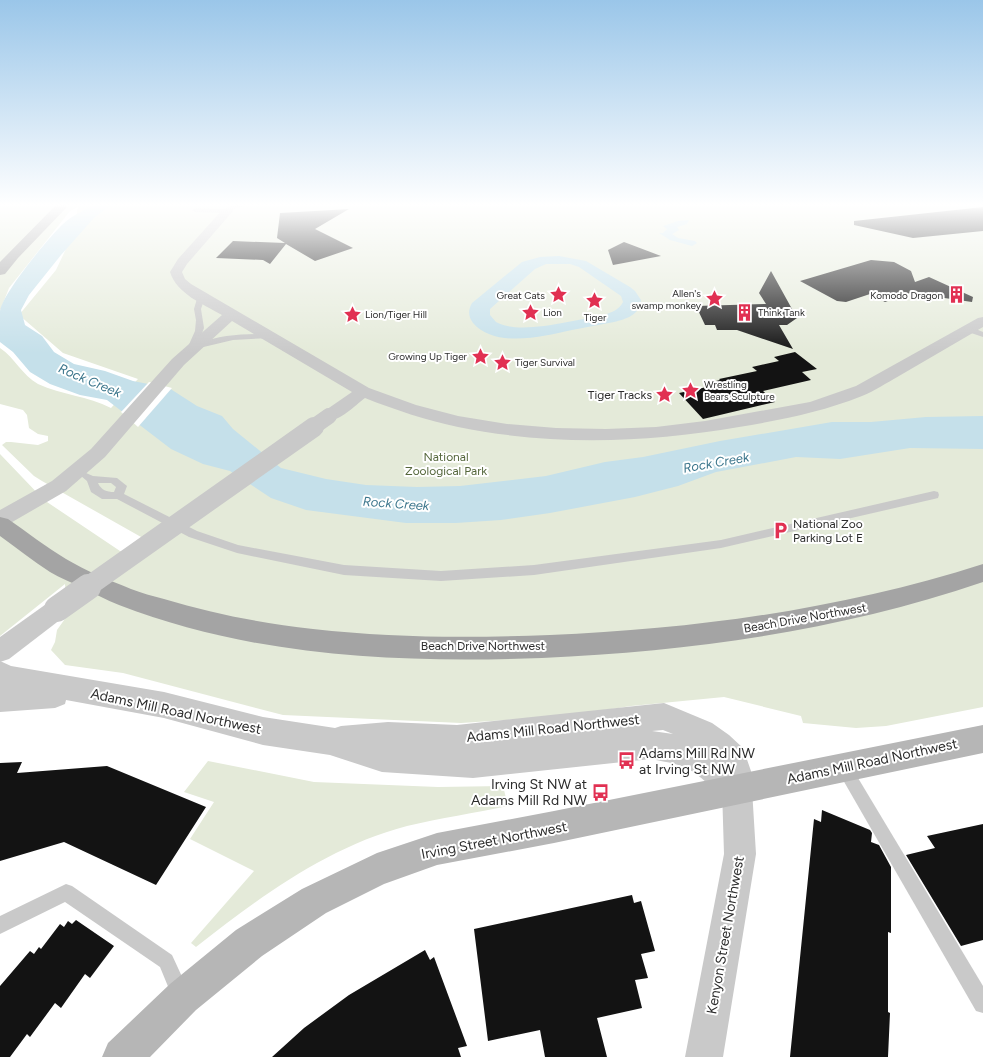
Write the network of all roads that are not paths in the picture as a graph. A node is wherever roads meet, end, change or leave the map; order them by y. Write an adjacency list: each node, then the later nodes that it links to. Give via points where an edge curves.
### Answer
1 (14, 254): 3 (main road)
2 (189, 254): 4 (street, via 176,272 178,279)
3 (0, 271)
4 (201, 297): 5 (street); 9 (lane, via 196,307 200,325 198,336)
5 (232, 314): 8 (street); 9 (street)
6 (983, 321): 7 (street)
7 (975, 332): 10 (street, via 854,394 807,409 690,430 632,435 572,434 486,427 419,413)
8 (270, 336): 9 (lane, via 227,338 206,342); 10 (street)
9 (191, 349): 11 (street, via 120,427)
10 (363, 392): 17 (street, bridge)
11 (84, 475): 12 (lane, via 95,489 106,496); 12 (lane, via 113,480 122,486); 14 (street, via 53,489)
12 (118, 495): 13 (lane, via 193,534 237,549 344,570 441,576 534,570 721,544)
13 (934, 495)
14 (0, 520)
15 (0, 525): 16 (main road, Beach Drive Northwest, via 70,572 112,592 155,608 208,622 280,635 386,646 540,647 660,639 731,631 868,607)
16 (983, 573)
17 (0, 651)
18 (0, 673): 19 (street, Adams Mill Road Northwest, via 6,677 47,686)
19 (104, 694): 20 (street); 23 (street, Adams Mill Road Northwest, via 164,705 263,731 330,741 382,757 472,763 652,745 676,749 701,760)
20 (0, 699)
21 (983, 739): 22 (main road, Adams Mill Road Northwest)
22 (844, 767): 23 (main road, Adams Mill Road Northwest); 26 (lane)
23 (737, 789): 25 (main road, Irving Street Northwest, via 554,828 437,849 376,870 327,894 249,943); 28 (street, Kenyon Street Northwest, via 740,854)
24 (0, 925): 25 (lane, via 66,892 166,961)
25 (183, 997): 27 (main road, Irving Street Northwest)
26 (983, 1004)
27 (122, 1057)
28 (704, 1057)

